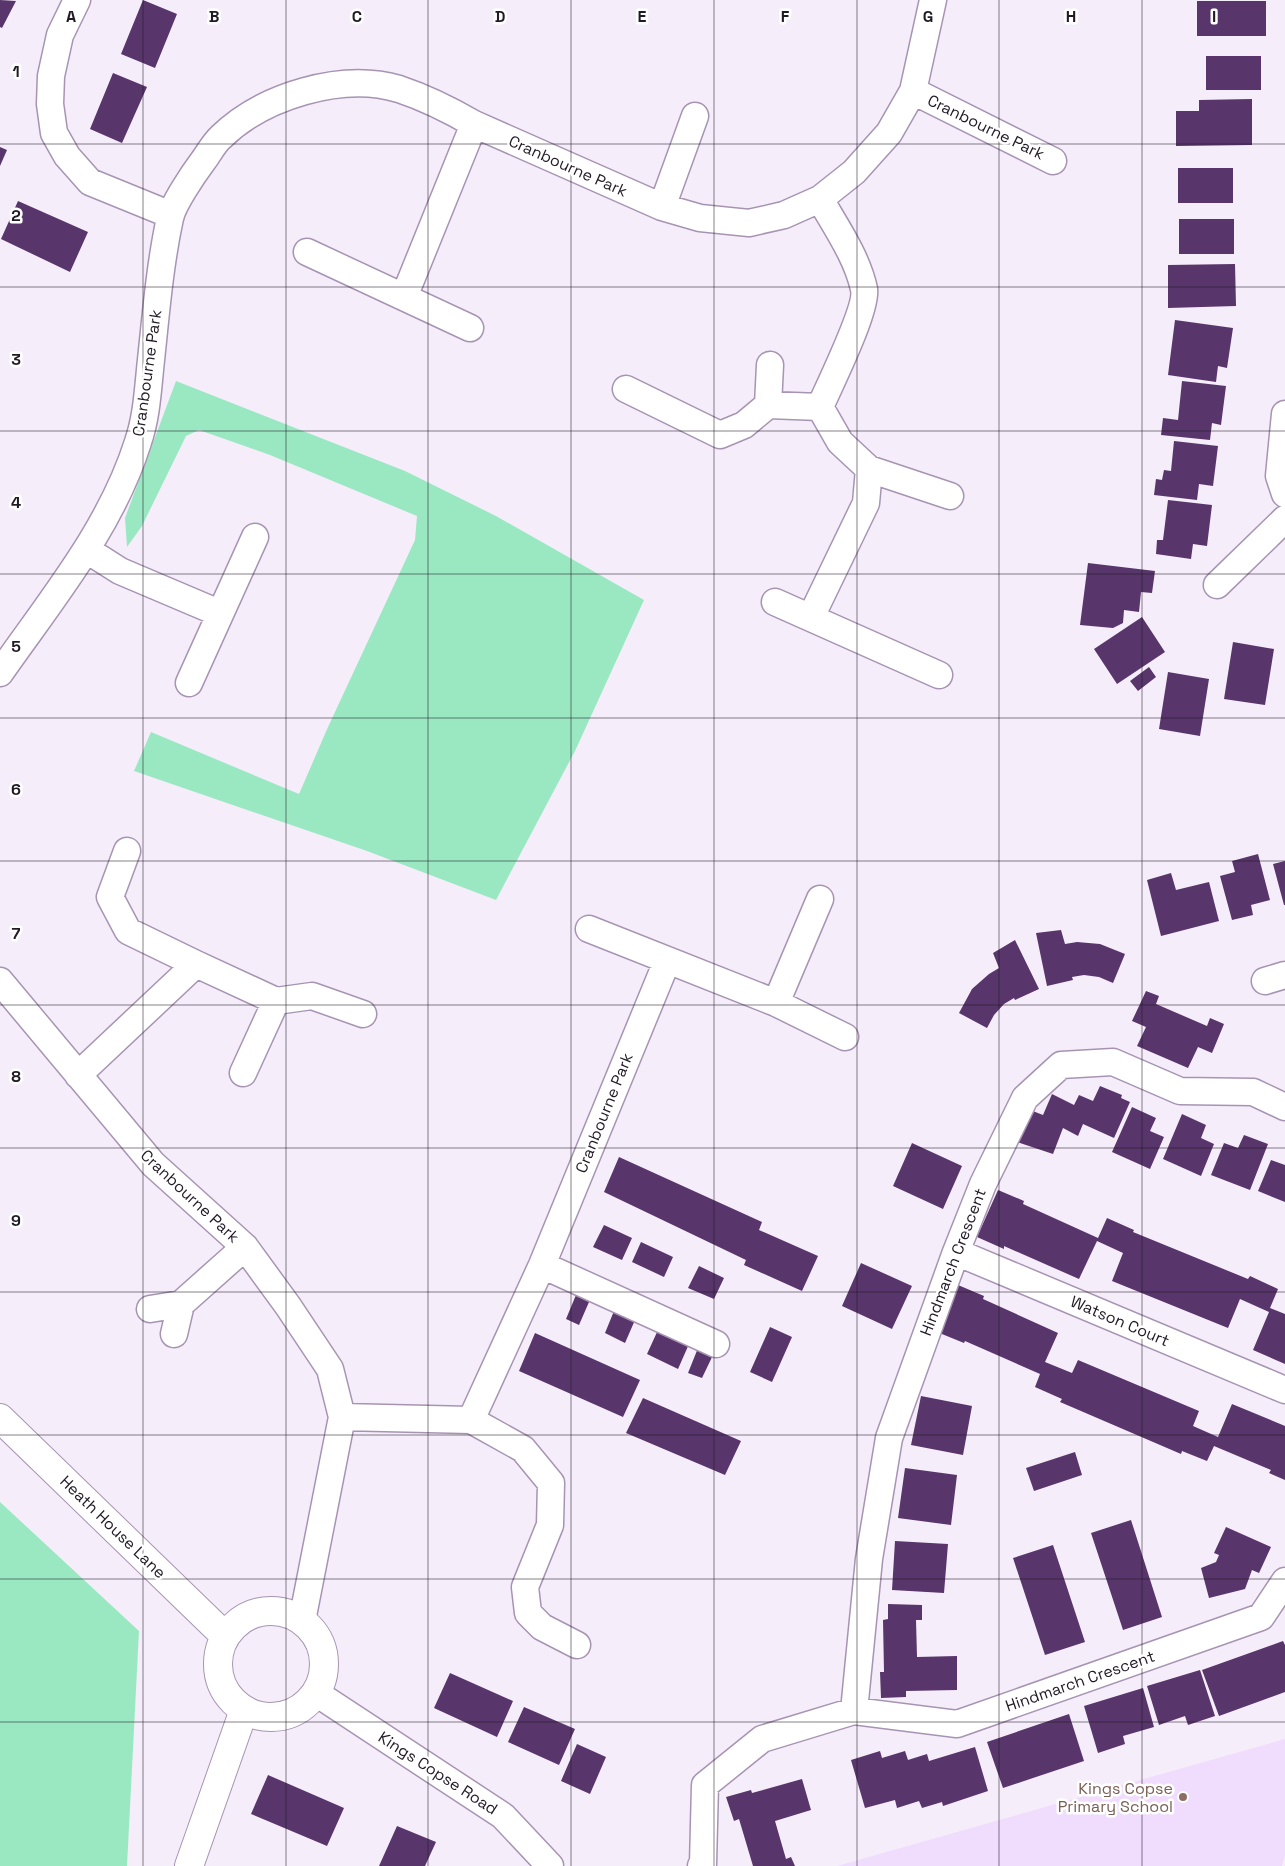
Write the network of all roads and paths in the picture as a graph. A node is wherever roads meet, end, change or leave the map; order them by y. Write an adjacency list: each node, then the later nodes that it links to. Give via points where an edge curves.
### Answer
1 (77, 0): 9 (street, via 60,35 51,76 54,133 67,156 90,182)
2 (933, 0): 3 (street)
3 (912, 91): 6 (street, Cranbourne Park); 7 (street, Cranbourne Park, via 888,133 854,172)
4 (695, 116): 8 (street)
5 (474, 124): 8 (street, Cranbourne Park); 9 (street, Cranbourne Park, via 445,107 398,89 360,83 323,86 252,113 220,137); 11 (street)
6 (1053, 161)
7 (820, 199): 8 (street, Cranbourne Park, via 784,215 749,223 700,218); 16 (street, via 851,254 864,291 857,322)
8 (662, 207)
9 (170, 215): 23 (street, Cranbourne Park, via 139,441 118,493)
10 (307, 252): 11 (street)
11 (404, 297): 12 (street)
12 (470, 328)
13 (770, 365): 15 (street)
14 (626, 389): 15 (street, via 720,435 744,425)
15 (768, 406): 16 (street)
16 (820, 408): 18 (street, via 840,442)
17 (1285, 414): 19 (street, via 1279,476)
18 (869, 469): 20 (street); 27 (street, via 866,503)
19 (1285, 494)
20 (950, 496)
21 (1285, 519): 24 (street)
22 (255, 537): 26 (street)
23 (87, 550): 26 (street, via 120,571); 28 (street, Cranbourne Park)
24 (1217, 585)
25 (775, 602): 27 (street)
26 (220, 613): 30 (street)
27 (811, 618): 29 (street)
28 (0, 673)
29 (939, 675)
30 (189, 683)
31 (127, 851): 35 (street, via 110,897 128,931)
32 (820, 900): 38 (street)
33 (589, 929): 34 (street)
34 (667, 961): 38 (street); 46 (street, Cranbourne Park)
35 (196, 964): 37 (street); 42 (street)
36 (0, 981): 42 (street, Cranbourne Park)
37 (276, 1001): 39 (street, via 312,996); 41 (street)
38 (776, 1003): 40 (street)
39 (363, 1014)
40 (845, 1037)
41 (243, 1073)
42 (78, 1076): 44 (street, Cranbourne Park, via 152,1164)
43 (1285, 1107): 45 (street, Hindmarch Crescent, via 1253,1092 1180,1091 1113,1062 1061,1065 1025,1098 982,1184)
44 (245, 1246): 47 (street, Cranbourne Park); 53 (street, Cranbourne Park, via 330,1369)
45 (956, 1252): 51 (street, Watson Court); 61 (street, Hindmarch Crescent, via 889,1438 869,1559)
46 (542, 1264): 50 (street); 54 (street, Cranbourne Park)
47 (181, 1304): 48 (street); 49 (street)
48 (150, 1309)
49 (174, 1334)
50 (716, 1344)
51 (1285, 1390)
52 (0, 1418): 57 (street, Heath House Lane)
53 (342, 1418): 54 (street); 56 (street, Cranbourne Park)
54 (471, 1420): 58 (street, via 523,1449 551,1483 550,1524 525,1587 528,1614 542,1627)
55 (1285, 1581): 61 (street, Hindmarch Crescent, via 1261,1617 957,1724)
56 (302, 1621): 57 (street, via 272,1610 254,1613); 59 (street, via 315,1634 322,1651 324,1669)
57 (226, 1636): 60 (street, via 218,1663 221,1681 230,1698)
58 (577, 1646)
59 (316, 1693): 60 (street, via 303,1706 286,1715 268,1717); 63 (street, Kings Copse Road, via 503,1816)
60 (244, 1710): 62 (street)
61 (854, 1711): 64 (street, Hindmarch Crescent, via 762,1739 705,1785)
62 (189, 1866)
63 (550, 1866)
64 (701, 1866)

